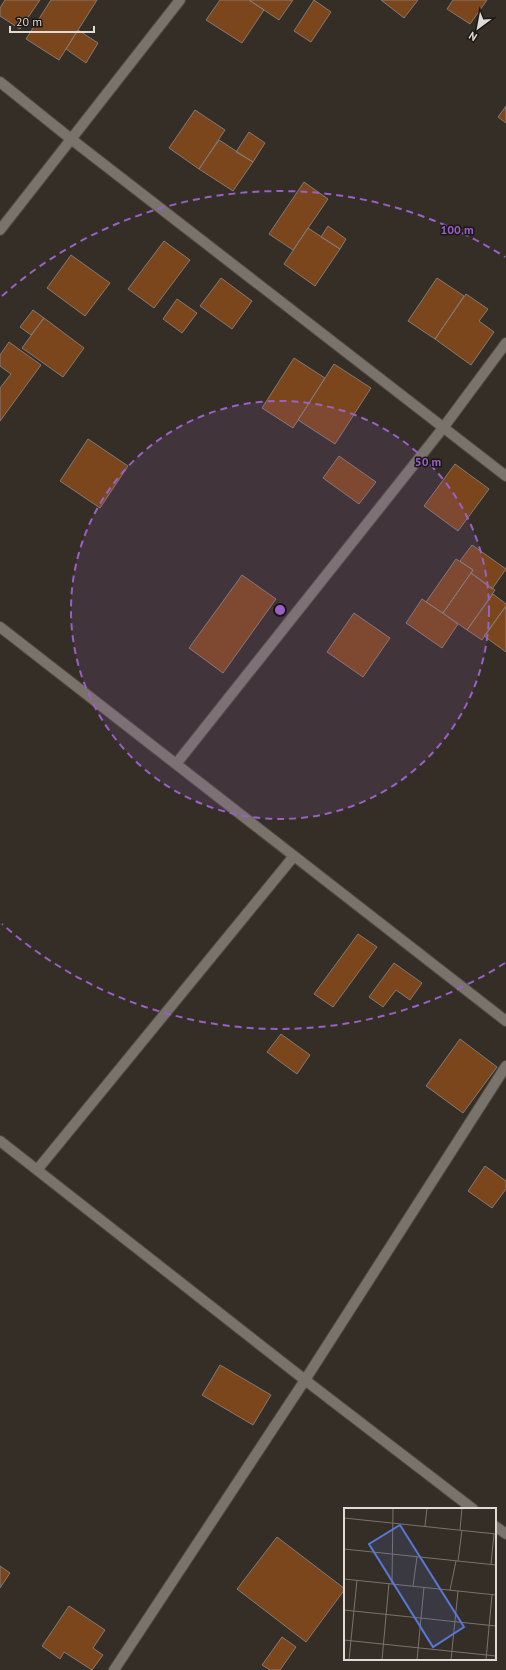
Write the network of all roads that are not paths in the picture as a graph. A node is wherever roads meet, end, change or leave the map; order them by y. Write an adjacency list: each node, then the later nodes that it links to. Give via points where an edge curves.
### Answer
1 (180, 0): 3 (street)
2 (0, 82): 3 (street)
3 (71, 139): 4 (street); 6 (street)
4 (0, 230)
5 (506, 343): 6 (street)
6 (443, 428): 7 (street); 9 (street)
7 (506, 476)
8 (0, 627): 9 (street)
9 (176, 764): 10 (street)
10 (294, 856): 11 (street); 14 (street)
11 (506, 1021)
12 (506, 1066): 15 (street)
13 (0, 1141): 14 (street)
14 (37, 1170): 15 (street)
15 (304, 1380): 16 (street); 19 (street)
16 (472, 1508)
17 (496, 1527): 18 (street)
18 (506, 1534)
19 (114, 1670)

